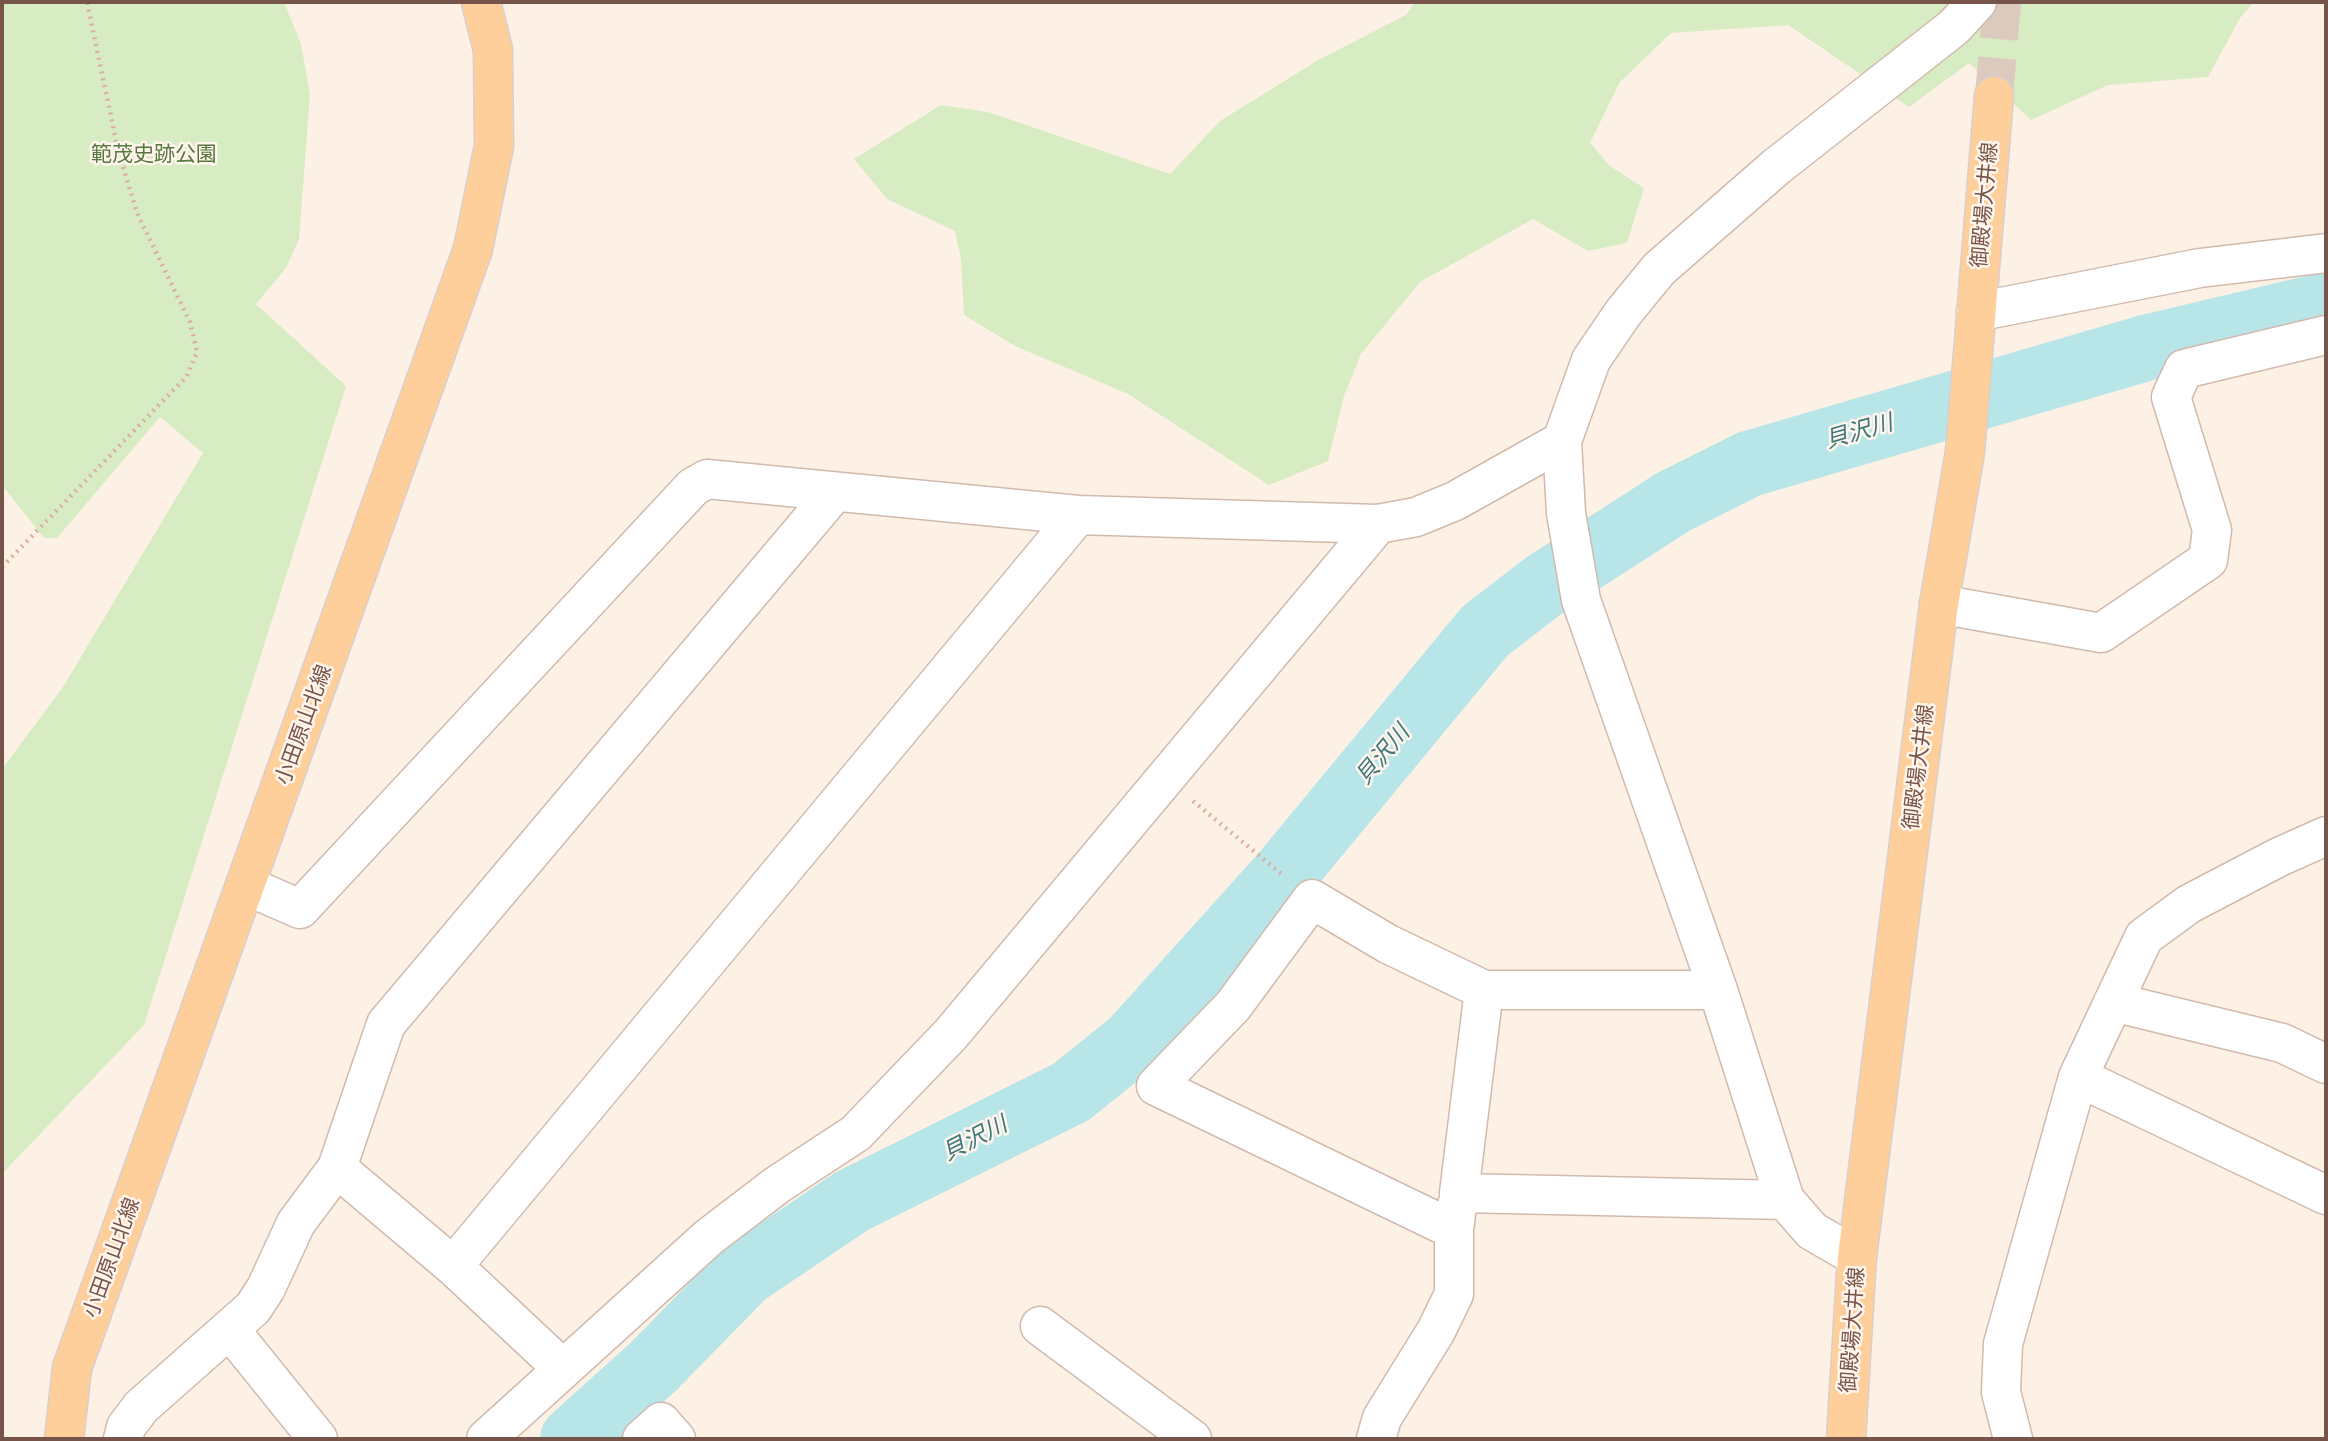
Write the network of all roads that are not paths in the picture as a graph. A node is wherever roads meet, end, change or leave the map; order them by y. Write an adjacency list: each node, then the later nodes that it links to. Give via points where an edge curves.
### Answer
1 (481, 2): 13 (main road, 小田原山北線, via 493,50 494,146 473,249)
2 (1977, 2): 7 (street, via 1954,26 1776,167 1659,270 1591,360)
3 (1994, 96): 5 (main road, 御殿場大井線)
4 (2326, 253): 5 (street, via 2200,268)
5 (1976, 313): 11 (main road, 御殿場大井線, via 1965,452)
6 (2326, 335): 11 (street, via 2185,369 2171,397 2212,530 2208,561 2101,633)
7 (1562, 441): 10 (street, via 1455,501 1416,517); 15 (street, via 1566,513 1581,600)
8 (835, 493): 9 (street); 13 (street, via 707,479 693,487 300,909); 19 (street, via 386,1024)
9 (1078, 515): 10 (street); 25 (street)
10 (1378, 524): 28 (street, via 951,1034 856,1133 709,1237)
11 (1940, 604): 24 (main road, 御殿場大井線)
12 (2318, 847): 16 (street, via 2189,904 2144,937)
13 (247, 886): 29 (main road, 小田原山北線, via 72,1368)
14 (1484, 990): 15 (street); 20 (street); 23 (street, via 1388,944 1312,899 1233,1006 1156,1086)
15 (1718, 990): 22 (street)
16 (2113, 1002): 17 (street, via 2282,1043); 18 (street)
17 (2326, 1064)
18 (2078, 1077): 21 (street); 38 (street, via 2003,1344 2001,1392)
19 (337, 1168): 25 (street); 27 (street, via 296,1223 266,1289)
20 (1460, 1193): 22 (street); 23 (street)
21 (2326, 1195)
22 (1785, 1200): 24 (street, via 1812,1231)
23 (1454, 1230): 36 (street, via 1454,1294 1382,1418)
24 (1857, 1257): 37 (main road, 御殿場大井線)
25 (453, 1266): 28 (street)
26 (1040, 1326): 35 (street)
27 (230, 1330): 30 (street, via 141,1407 125,1427); 31 (street)
28 (564, 1370): 32 (street)
29 (64, 1439)
30 (123, 1439)
31 (318, 1439)
32 (486, 1439)
33 (642, 1439): 34 (street, via 661,1422)
34 (676, 1439)
35 (1192, 1439)
36 (1376, 1439)
37 (1846, 1439)
38 (2013, 1439)

